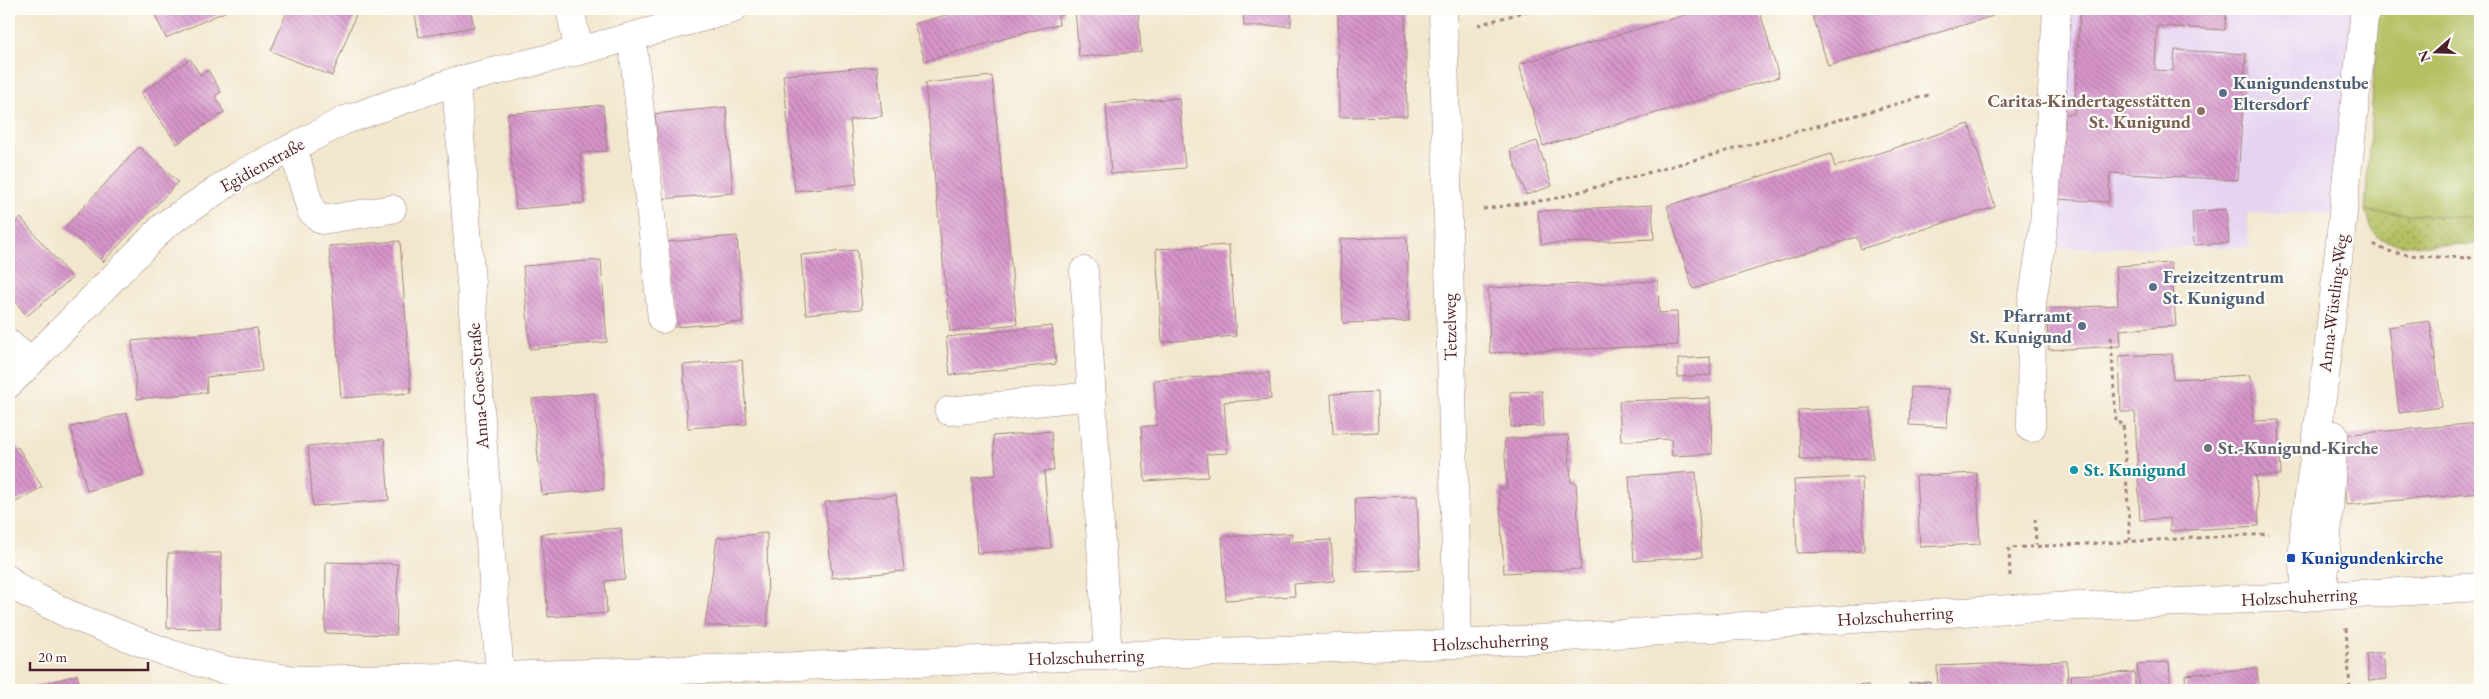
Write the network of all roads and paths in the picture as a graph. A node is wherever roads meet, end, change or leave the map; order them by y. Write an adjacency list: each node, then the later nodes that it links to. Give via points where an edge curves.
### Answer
1 (570, 9): 9 (street)
2 (733, 9): 8 (street, Egidienstraße)
3 (1443, 9): 7 (street, Tetzelweg)
4 (1534, 9): 7 (path)
5 (2057, 9): 25 (street, via 2044,224 2032,303)
6 (2365, 9): 15 (street, Anna-Wüstling-Weg)
7 (1444, 35): 14 (street, Tetzelweg)
8 (632, 37): 9 (street, Egidienstraße); 18 (street)
9 (579, 51): 10 (street, Egidienstraße)
10 (456, 81): 12 (street, Egidienstraße, via 343,121); 37 (street, Anna-Goes-Straße)
11 (1930, 95): 14 (path, via 1553,199)
12 (293, 147): 13 (street, via 311,210 322,220); 21 (street, Egidienstraße, via 238,176 165,225)
13 (392, 209)
14 (1448, 214): 35 (street, Tetzelweg)
15 (2343, 216): 16 (path, via 2381,250); 28 (street, Anna-Wüstling-Weg)
16 (2480, 258)
17 (1084, 270): 23 (street)
18 (662, 318)
19 (2111, 337): 29 (path, via 2116,423 2123,423)
20 (9, 344): 21 (street)
21 (31, 362): 22 (street, Egidienstraße)
22 (9, 384)
23 (1092, 396): 24 (street); 36 (street)
24 (949, 411)
25 (2030, 428)
26 (2334, 435): 33 (street)
27 (2035, 519): 30 (path)
28 (2304, 532): 29 (path); 33 (street, Anna-Wüstling-Weg, via 2302,551)
29 (2130, 540): 30 (path)
30 (2036, 545): 34 (path, via 2009,548)
31 (9, 580): 37 (street, via 15,587 68,614 171,654 225,670 296,680)
32 (2480, 587): 33 (street, Holzschuherring)
33 (2324, 596): 34 (street, Holzschuherring); 38 (path)
34 (2011, 609): 35 (street, Holzschuherring)
35 (1458, 644): 36 (street, Holzschuherring)
36 (1108, 656): 37 (street, Holzschuherring)
37 (500, 683)
38 (2350, 690)

